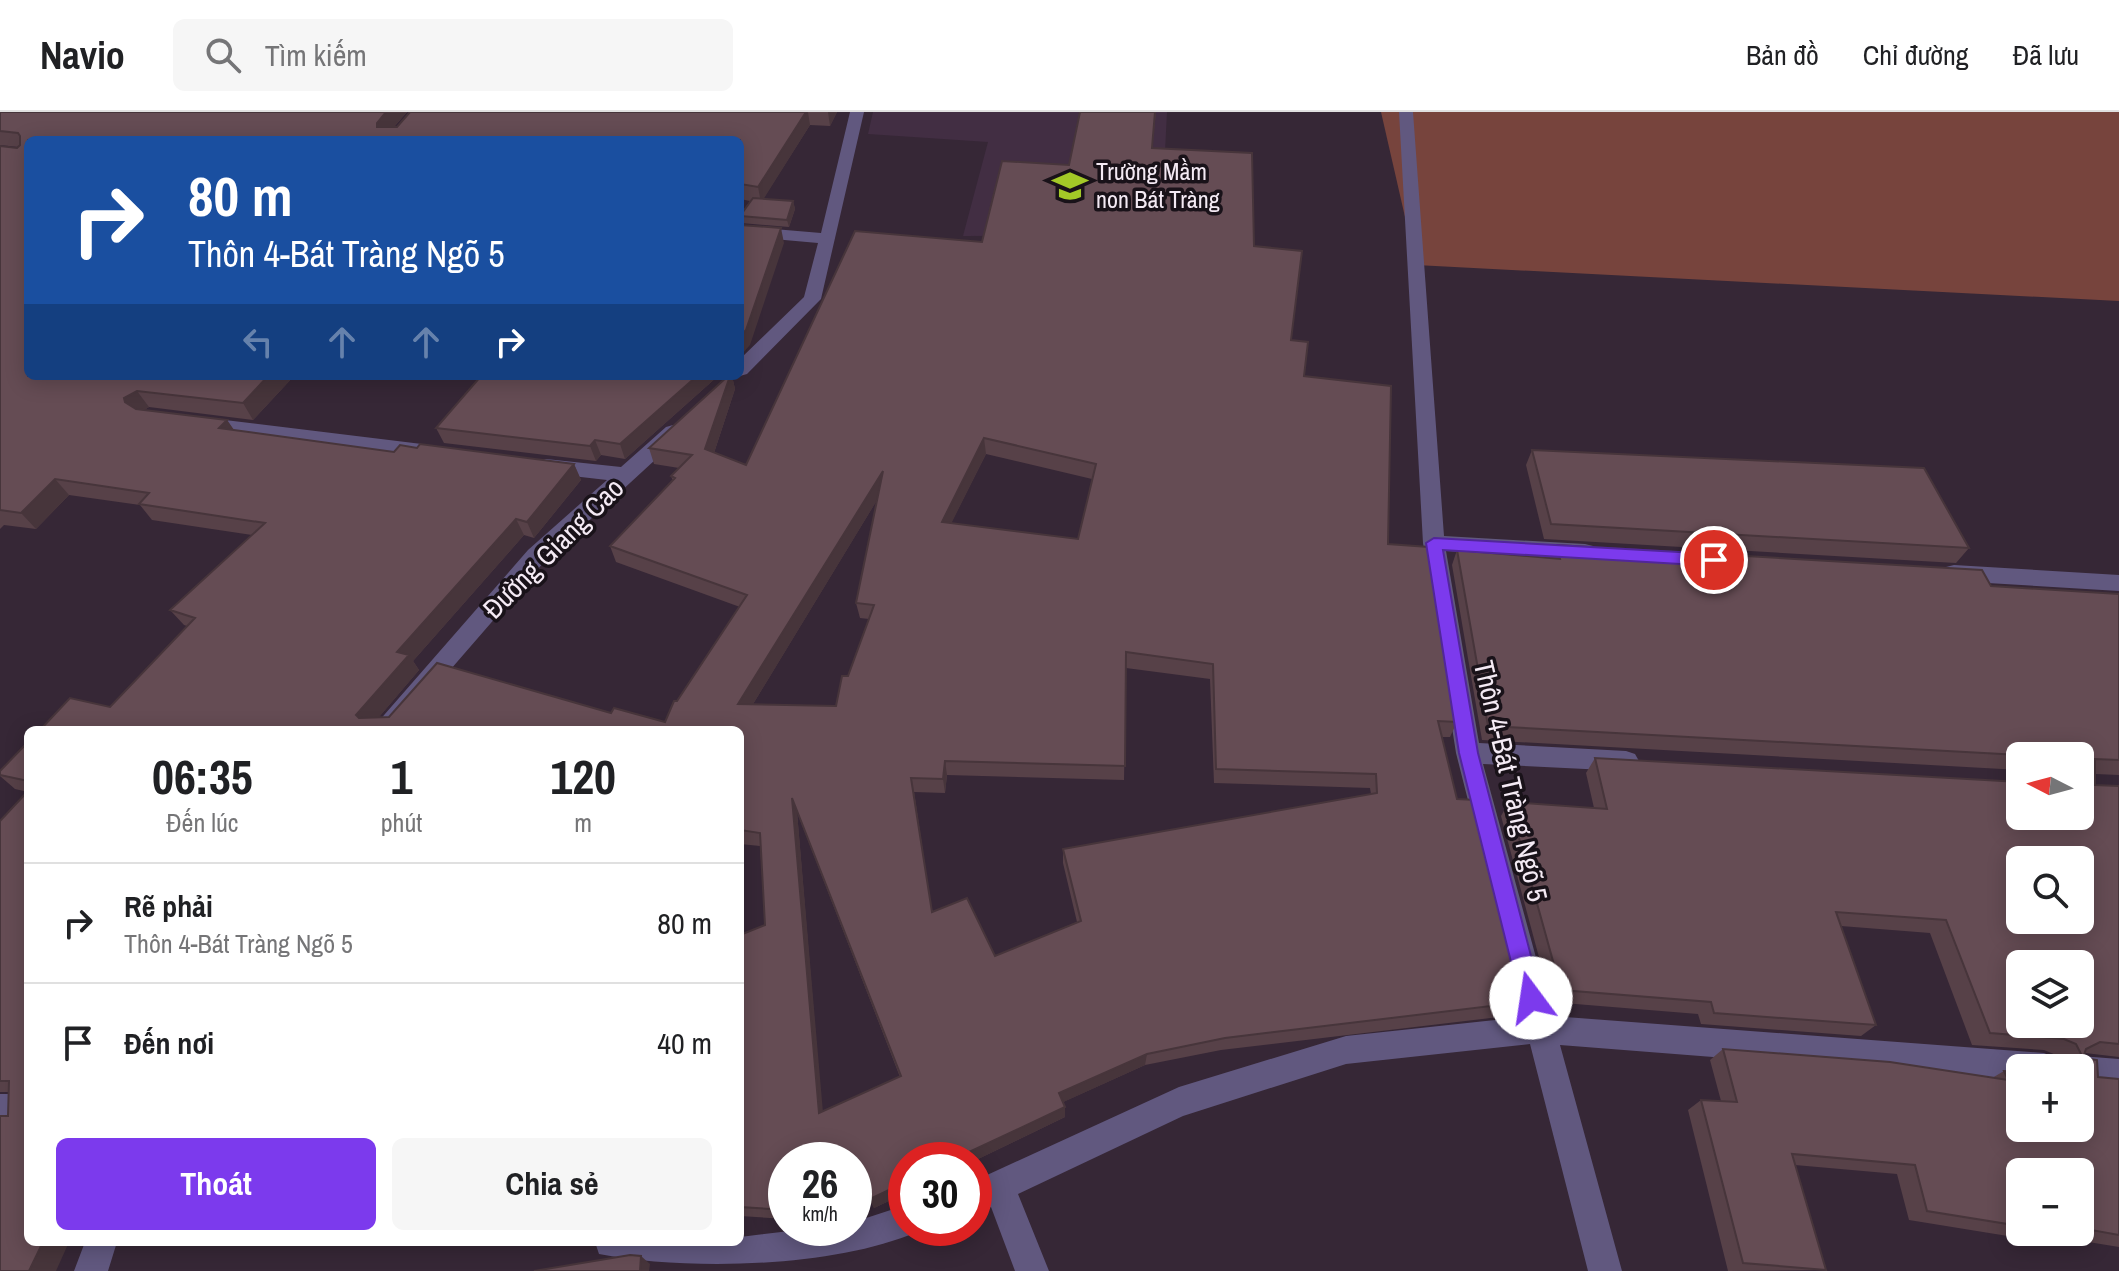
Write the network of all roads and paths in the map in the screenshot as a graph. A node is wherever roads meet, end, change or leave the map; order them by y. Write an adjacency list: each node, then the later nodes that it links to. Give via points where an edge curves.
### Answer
1 (857, 112): 4 (street)
2 (1406, 112): 11 (street, Thôn 4-Bát Tràng Ngõ 5)
3 (744, 231): 4 (street)
4 (828, 239): 5 (street, via 812,299)
5 (744, 366)
6 (180, 420): 8 (street)
7 (685, 421): 10 (street, Đường Giang Cao)
8 (458, 455)
9 (519, 463): 10 (street)
10 (627, 475): 15 (street, Đường Giang Cao, via 536,556)
11 (1434, 543): 12 (street); 16 (street, Thôn 4-Bát Tràng Ngõ 5)
12 (1609, 554)
13 (1928, 572): 14 (street)
14 (2119, 583)
15 (387, 726)
16 (1468, 753): 17 (street); 18 (street, Thôn 4-Bát Tràng Ngõ 5)
17 (1657, 763)
18 (1539, 1029): 19 (street); 24 (street, via 1346,1050 1179,1102); 31 (street, Thôn 4-Bát Tràng Ngõ 5)
19 (2006, 1065)
20 (2094, 1072): 21 (street)
21 (2119, 1074)
22 (0, 1109): 23 (street)
23 (24, 1109)
24 (992, 1190)
25 (992, 1201): 30 (street)
26 (888, 1227): 28 (street, via 852,1239 754,1253 672,1258)
27 (100, 1246): 29 (street)
28 (626, 1246)
29 (91, 1271)
30 (1032, 1271)
31 (1605, 1271)

